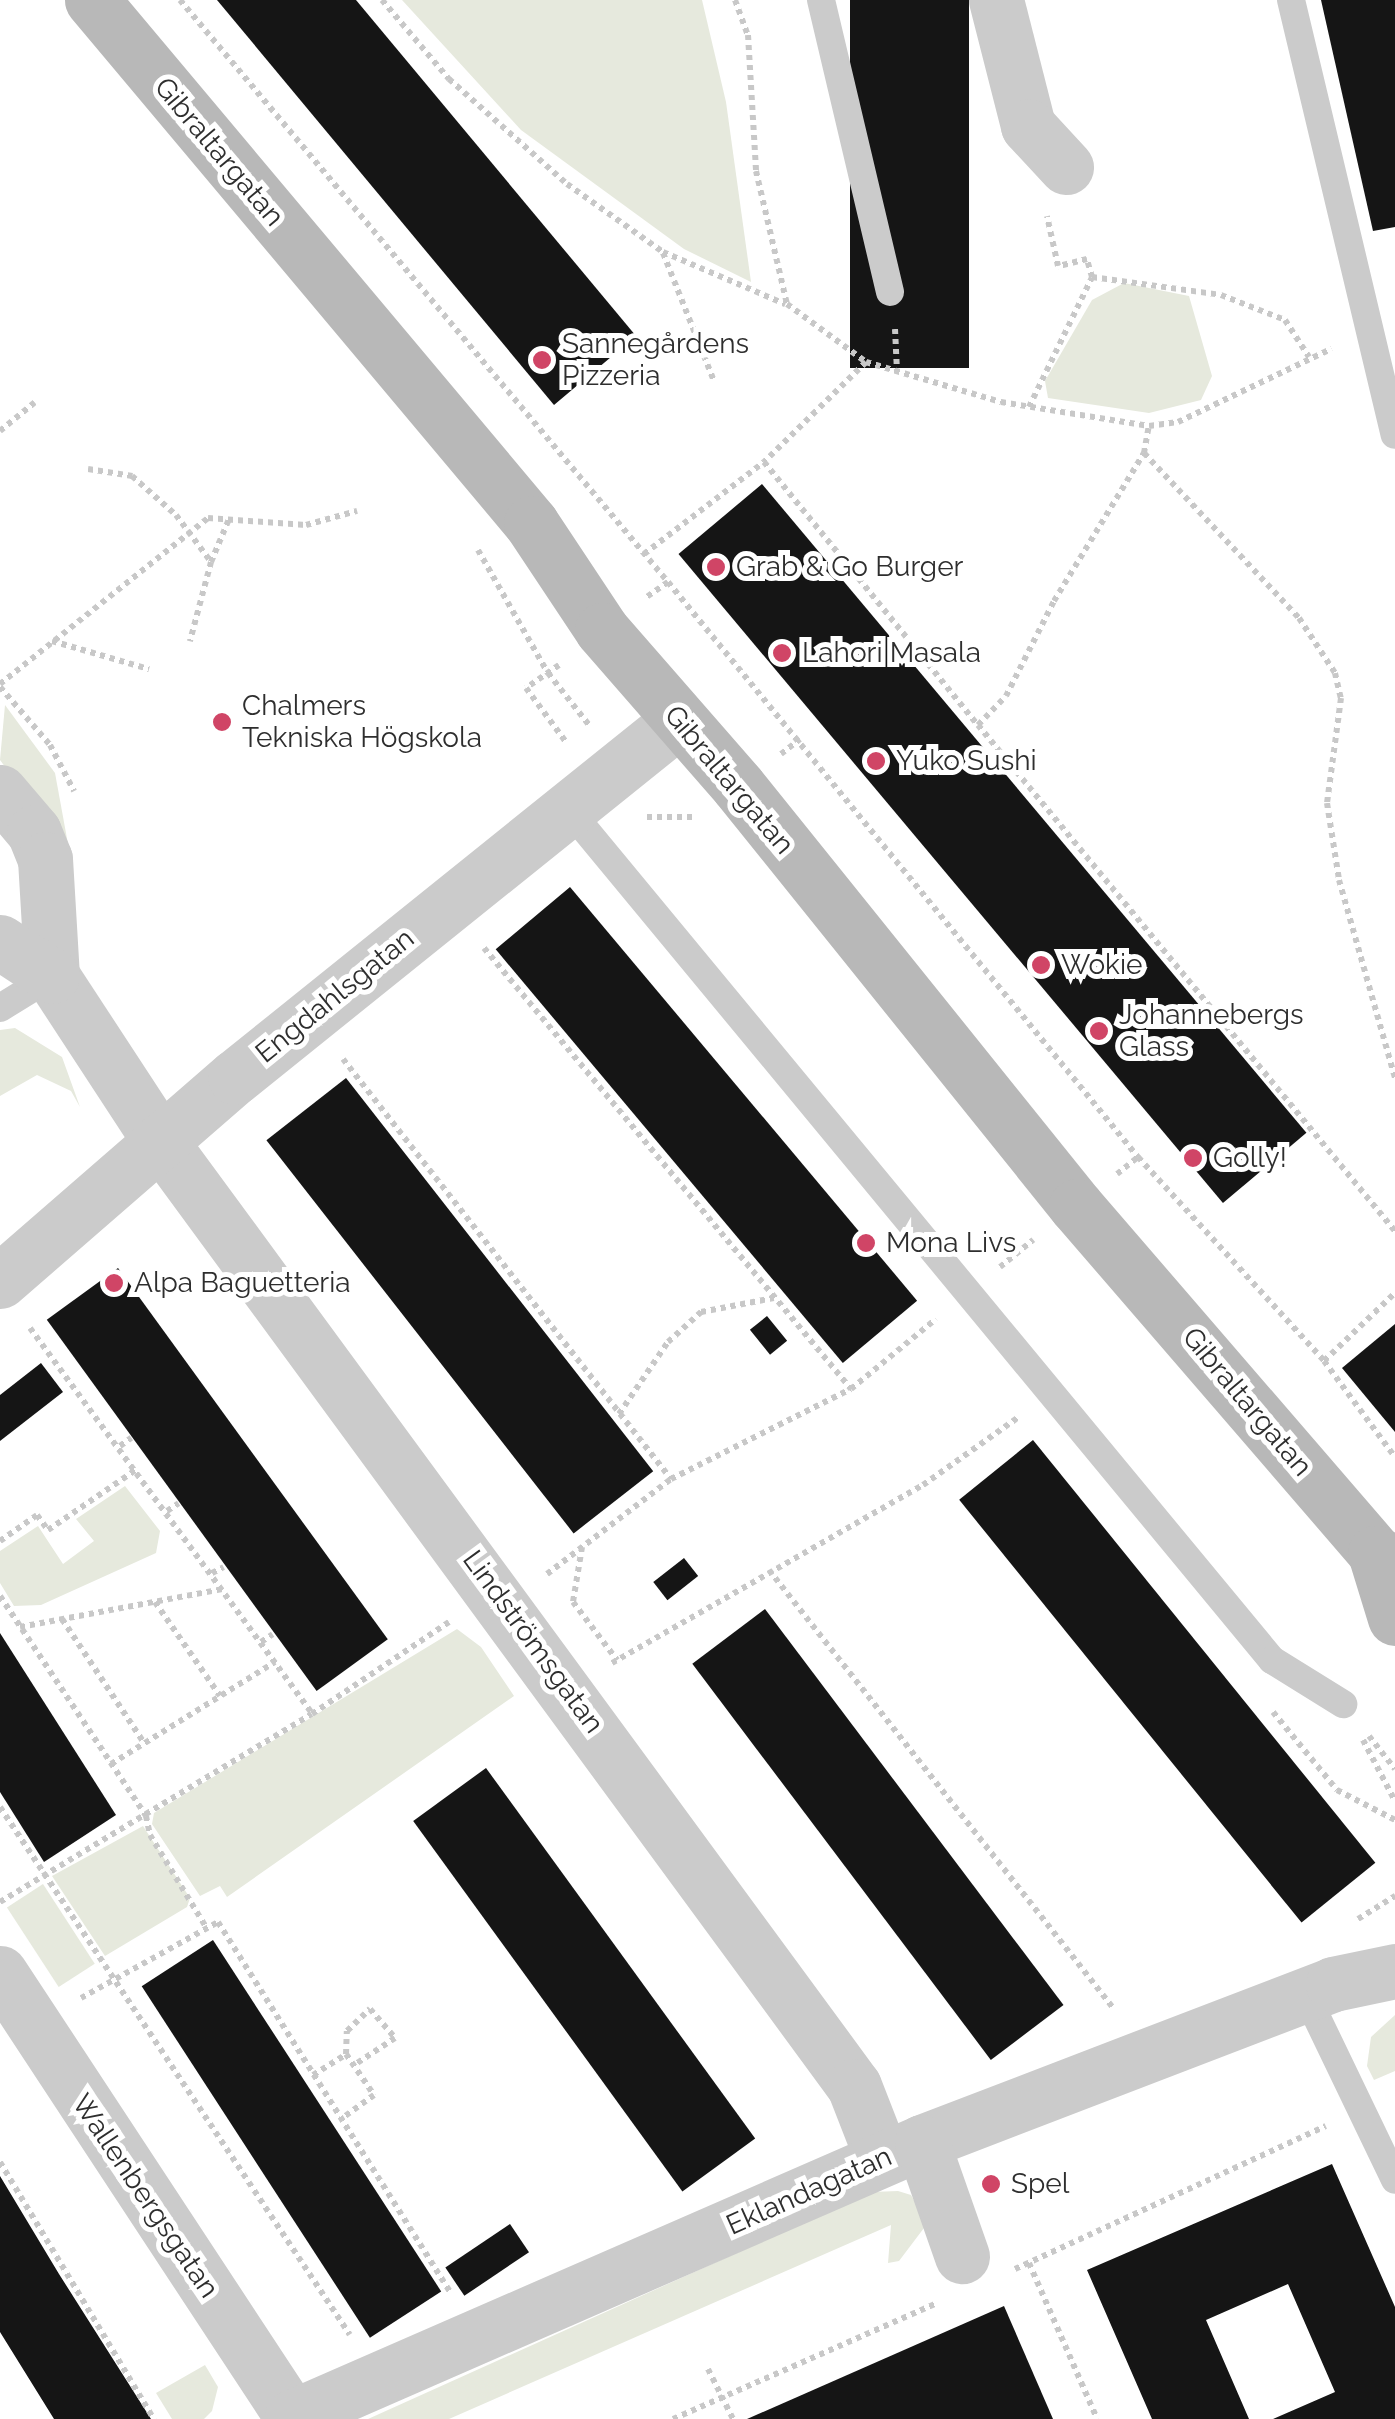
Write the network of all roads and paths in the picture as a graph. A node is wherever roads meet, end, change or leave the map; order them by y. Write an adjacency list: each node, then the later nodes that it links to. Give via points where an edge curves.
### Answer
1 (92, 0): 33 (street, Gibraltargatan, via 531,523 602,630)
2 (382, 0): 8 (path, via 464,92 567,184)
3 (735, 0): 10 (path, via 748,35 756,171)
4 (821, 0): 9 (lane)
5 (996, 0): 7 (street, via 1028,126)
6 (1291, 0): 11 (lane)
7 (1066, 167)
8 (663, 252): 10 (path); 14 (path)
9 (890, 292)
10 (786, 304): 13 (path)
11 (1371, 336): 12 (path); 19 (lane)
12 (1309, 356): 16 (path, via 1285,320 1221,295 1092,277); 17 (path, via 1178,422)
13 (866, 362): 16 (path, via 939,388); 21 (path)
14 (714, 381)
15 (35, 402): 18 (path)
16 (1028, 407): 17 (path)
17 (1149, 426): 20 (path)
18 (0, 431)
19 (1395, 435)
20 (1144, 453): 34 (path, via 1054,601 1006,696); 42 (path, via 1300,618 1335,672 1340,723 1327,804 1339,880)
21 (764, 462): 26 (path); 34 (path)
22 (88, 469): 25 (path, via 132,476)
23 (357, 510): 24 (path, via 306,525)
24 (229, 519): 25 (path, via 208,518); 27 (path)
25 (188, 530): 27 (path); 29 (path)
26 (644, 554)
27 (210, 562): 30 (path)
28 (668, 582): 44 (path)
29 (51, 640): 31 (path); 32 (path)
30 (190, 641)
31 (149, 669)
32 (0, 684)
33 (679, 720): 36 (street, Engdahlsgatan); 61 (street, Gibraltargatan, via 1076,1206)
34 (978, 725): 45 (path)
35 (0, 792): 39 (street, via 34,832 45,859)
36 (569, 810): 43 (street, Engdahlsgatan); 79 (lane, via 1272,1660)
37 (0, 942): 39 (street)
38 (500, 969): 47 (path)
39 (52, 976): 40 (lane); 43 (street, Lindströmsgatan)
40 (0, 1008)
41 (333, 1046): 52 (path)
42 (1395, 1078)
43 (160, 1141): 48 (street, Engdahlsgatan); 104 (street, Lindströmsgatan)
44 (1138, 1157)
45 (1395, 1232)
46 (1395, 1293): 49 (path)
47 (774, 1298): 50 (path); 52 (path, via 727,1302 702,1312 668,1342)
48 (13, 1302): 54 (path)
49 (1324, 1361)
50 (850, 1389)
51 (1015, 1397): 63 (path, via 1026,1411 923,1485)
52 (620, 1414): 56 (path)
53 (131, 1438): 54 (path)
54 (120, 1446): 55 (path)
55 (137, 1469): 58 (path); 59 (path, via 48,1530 37,1515)
56 (671, 1480)
57 (179, 1503): 58 (path)
58 (167, 1510): 64 (path)
59 (0, 1541)
60 (582, 1547): 74 (path, via 573,1602)
61 (1385, 1558): 69 (street, Gibraltargatan)
62 (224, 1567): 64 (path)
63 (768, 1570): 74 (path); 97 (path)
64 (212, 1574): 65 (path)
65 (224, 1589): 67 (path); 73 (path)
66 (0, 1596): 71 (path)
67 (154, 1602): 70 (path); 77 (path)
68 (458, 1616): 80 (path)
69 (1395, 1618)
70 (62, 1619): 71 (path); 81 (path)
71 (20, 1627): 82 (path)
72 (273, 1634): 73 (path)
73 (261, 1642): 75 (path)
74 (617, 1660): 76 (path)
75 (275, 1662): 77 (path); 80 (path)
76 (603, 1668)
77 (220, 1696): 81 (path)
78 (1262, 1699): 86 (path, via 1337,1790)
79 (1343, 1704): 83 (path)
80 (312, 1714): 85 (path)
81 (144, 1743): 82 (path)
82 (111, 1764): 85 (path)
83 (1395, 1801)
84 (0, 1808): 87 (path)
85 (146, 1816): 87 (path); 90 (path, via 150,1836)
86 (1395, 1820)
87 (44, 1876): 89 (path); 95 (path, via 76,1930)
88 (1395, 1896): 91 (path)
89 (0, 1902)
90 (206, 1927): 95 (path); 101 (path, via 218,1922)
91 (1339, 1927)
92 (1395, 1948): 96 (street, Eklandagatan)
93 (1395, 1971): 96 (street, Eklandagatan)
94 (0, 1973): 98 (street, Wallenbergsgatan)
95 (116, 1976): 98 (path); 110 (path)
96 (1320, 1990): 102 (lane); 104 (street, Eklandagatan)
97 (1126, 2024)
98 (33, 2027): 113 (street, Wallenbergsgatan)
99 (346, 2054): 100 (path); 100 (path, via 347,2031 370,2008 395,2038); 101 (path)
100 (354, 2065): 103 (path, via 374,2095)
101 (313, 2075): 103 (path)
102 (1358, 2111): 106 (lane); 107 (path)
103 (340, 2119): 109 (path)
104 (902, 2150): 108 (street, Lindströmsgatan); 113 (street, Eklandagatan)
105 (0, 2162): 114 (path)
106 (1395, 2180)
107 (1029, 2263): 108 (path); 117 (path)
108 (970, 2277): 112 (path)
109 (457, 2304)
110 (362, 2352)
111 (708, 2369): 112 (path)
112 (723, 2398): 115 (path); 116 (path)
113 (290, 2418)
114 (154, 2419)
115 (673, 2419)
116 (732, 2419)
117 (1096, 2419)

